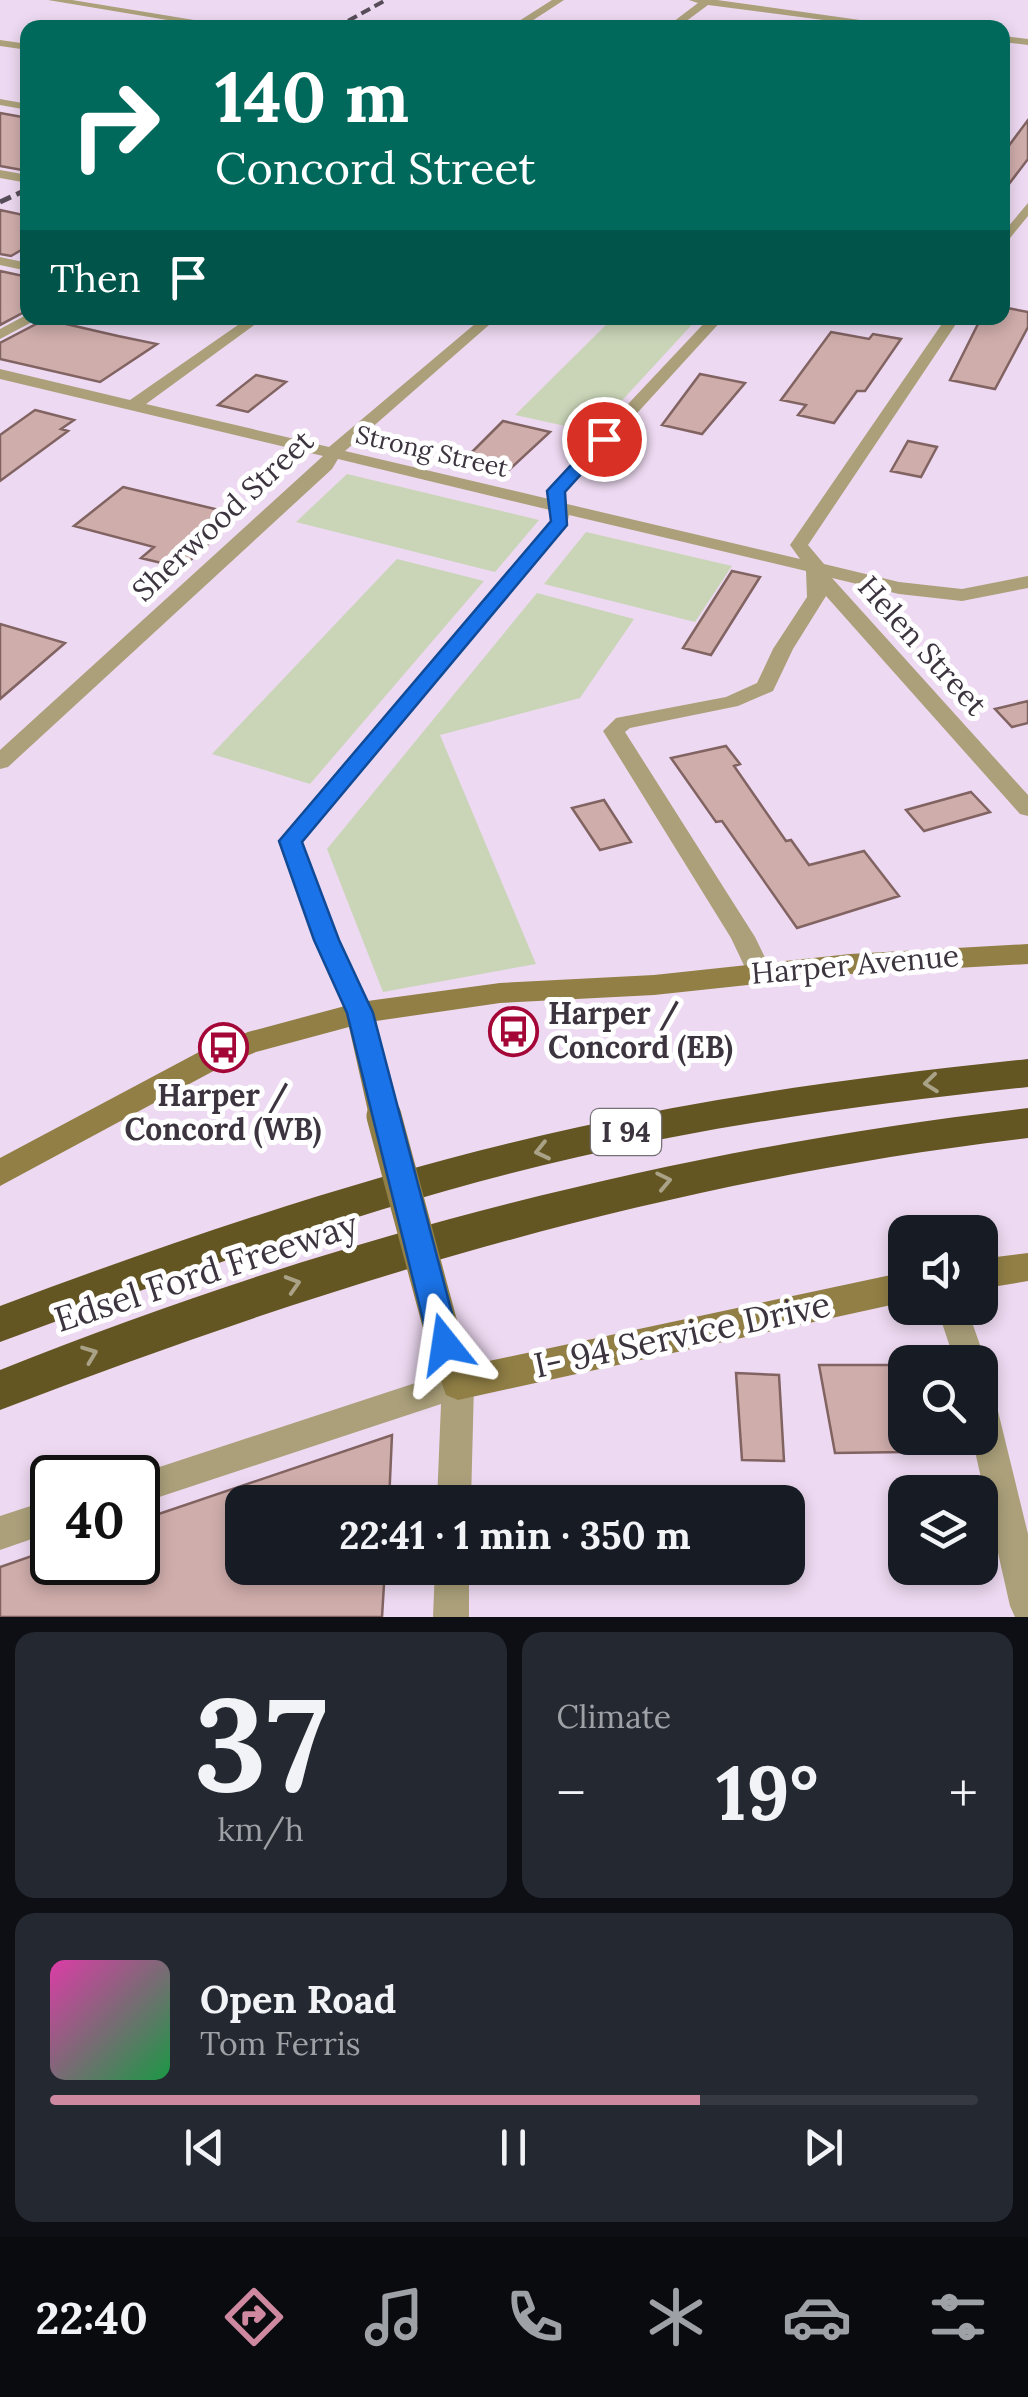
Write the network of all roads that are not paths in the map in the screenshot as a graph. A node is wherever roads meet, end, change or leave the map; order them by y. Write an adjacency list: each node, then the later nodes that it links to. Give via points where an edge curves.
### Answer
1 (53, 0): 4 (street)
2 (559, 0): 5 (street)
3 (700, 1): 6 (street); 7 (street)
4 (185, 20)
5 (526, 20)
6 (679, 20)
7 (818, 20)
8 (1028, 206): 9 (street)
9 (1010, 232)
10 (247, 325): 15 (street)
11 (482, 325): 16 (street, Sherwood Street)
12 (710, 325): 17 (street, via 556,491)
13 (948, 325): 18 (street, via 799,545)
14 (0, 374): 15 (street, Strong Street)
15 (132, 406): 16 (street, Strong Street)
16 (333, 453): 17 (street, Strong Street); 20 (street, Sherwood Street)
17 (558, 506): 18 (street, Strong Street); 24 (street, via 560,521 290,841)
18 (815, 566): 19 (street, Strong Street, via 944,596); 21 (street, Helen Street); 23 (street, via 817,597 766,687 731,702 623,723 614,731)
19 (1028, 582)
20 (0, 762)
21 (1028, 809)
22 (1028, 954): 23 (street, Harper Avenue)
23 (759, 972): 24 (street, Harper Avenue)
24 (360, 1013): 27 (street, Harper Avenue, via 248,1043); 32 (street, bridge)
25 (1028, 1073): 31 (highway, Edsel Ford Freeway / I 94, one-way to 31, via 806,1099 512,1158 234,1238)
26 (1028, 1123): 33 (highway, Edsel Ford Freeway / I 94, one-way to 26, via 200,1312 535,1212 726,1167)
27 (0, 1172)
28 (1028, 1267): 29 (street)
29 (998, 1271)
30 (888, 1291): 32 (street, I- 94 Service Drive)
31 (0, 1324)
32 (458, 1384): 35 (street); 36 (street)
33 (0, 1390)
34 (992, 1455): 40 (street)
35 (160, 1481)
36 (455, 1485)
37 (30, 1523): 38 (street)
38 (0, 1533)
39 (451, 1585): 41 (street)
40 (1028, 1606)
41 (450, 1617)

